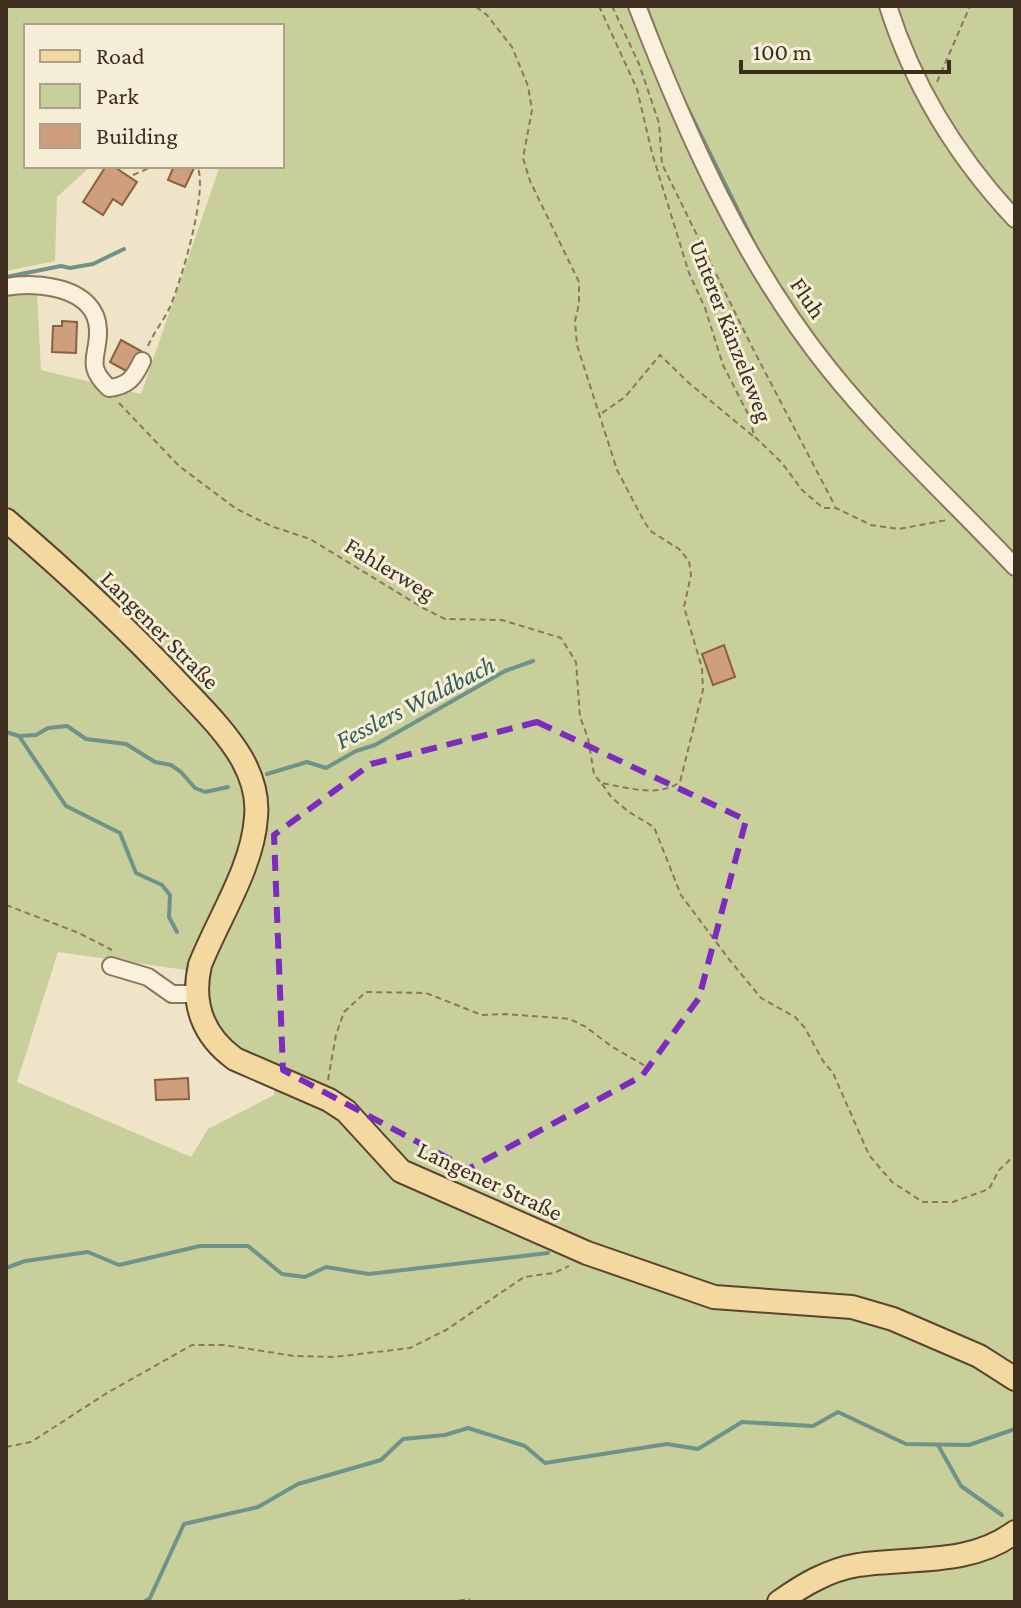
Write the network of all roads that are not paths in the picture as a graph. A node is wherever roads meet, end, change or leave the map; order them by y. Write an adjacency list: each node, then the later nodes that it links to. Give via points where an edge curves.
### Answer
1 (637, 6): 7 (street, Fluh, via 705,166 780,302 864,411)
2 (888, 6): 3 (street, via 899,41 953,144)
3 (1015, 219)
4 (6, 287): 5 (street, via 46,285 83,300 98,323 96,372 109,388 131,381)
5 (142, 361)
6 (6, 520): 9 (main road, Langener Straße, via 175,680 231,743 250,775 257,814 254,836 200,965)
7 (1015, 567)
8 (116, 961): 9 (street, via 172,994)
9 (196, 994): 10 (main road, Langener Straße, via 203,1024 224,1051 346,1111 401,1171 592,1255 714,1297 852,1307 979,1356)
10 (1015, 1379)
11 (1015, 1532): 12 (main road, via 969,1554 835,1571)
12 (779, 1602)

